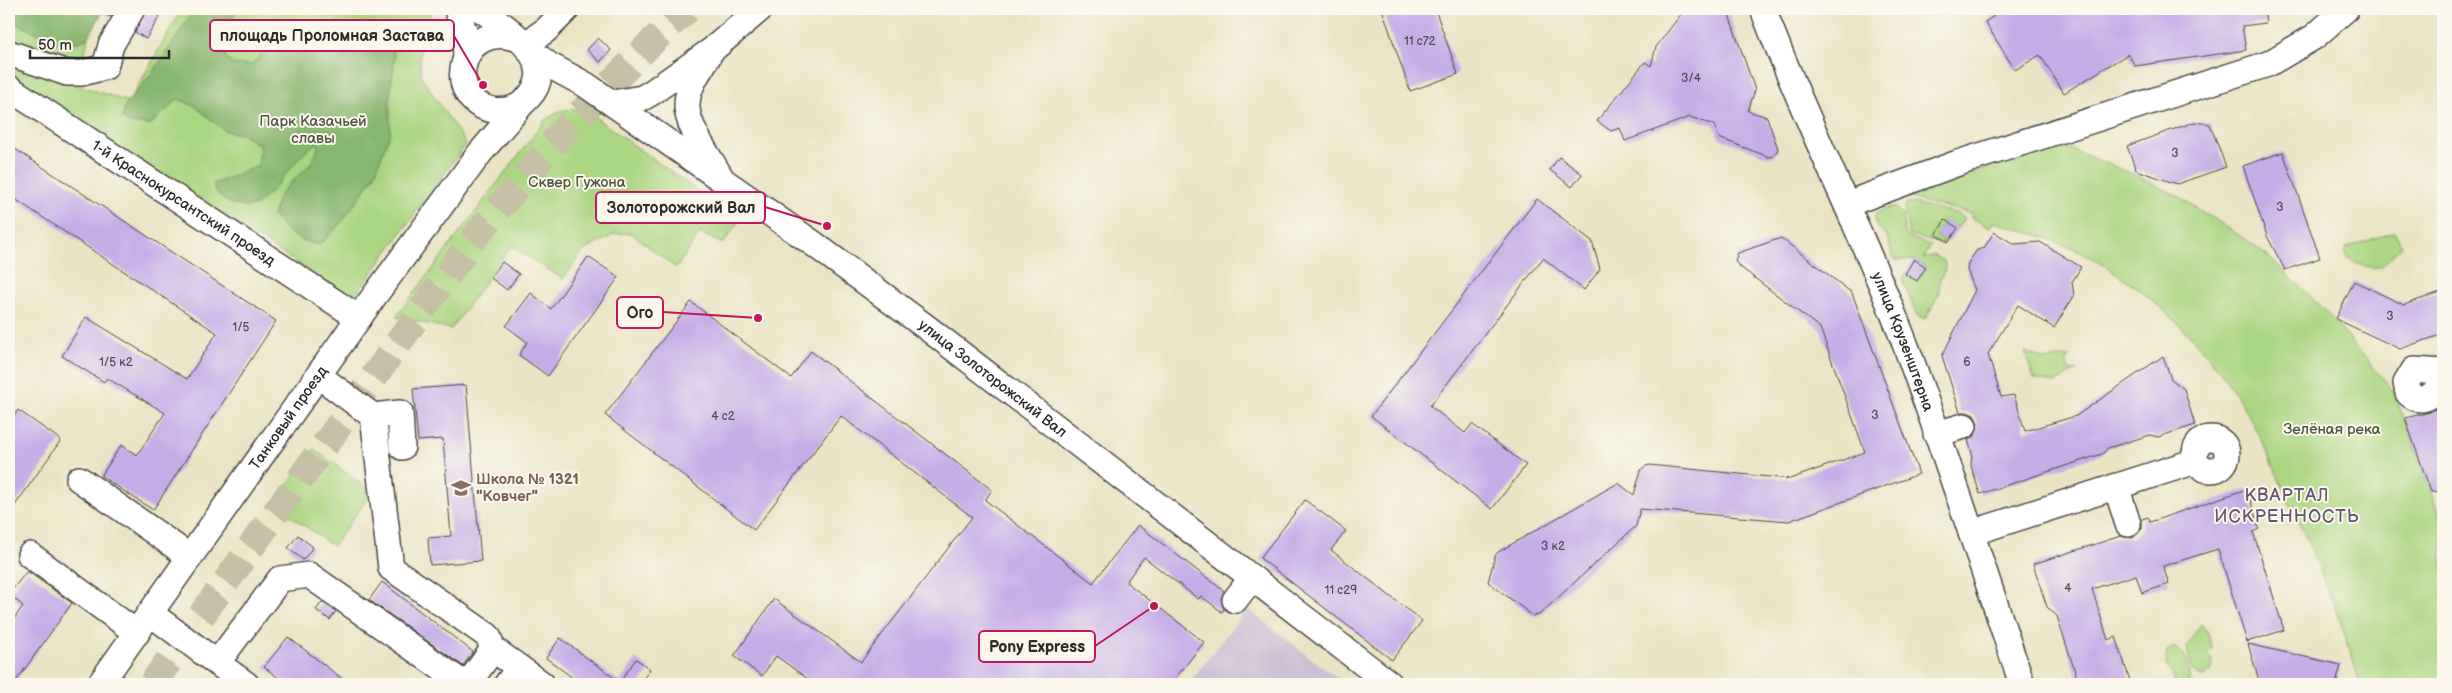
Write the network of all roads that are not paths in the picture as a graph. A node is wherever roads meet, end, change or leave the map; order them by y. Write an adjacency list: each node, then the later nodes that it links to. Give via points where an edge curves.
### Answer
1 (132, 9): 10 (street, via 111,45 105,67 67,73)
2 (457, 9): 11 (street, via 464,31)
3 (481, 9): 8 (street, улица Золоторожский Вал)
4 (567, 9): 8 (street)
5 (760, 9): 9 (street)
6 (1764, 9): 19 (street, улица Крузенштерна, via 1780,55)
7 (2346, 9): 19 (street, via 2314,37 2268,64 1958,163)
8 (525, 45): 11 (street, via 498,34 472,47); 12 (street, улица Золоторожский Вал, via 549,65); 15 (street, via 538,66 538,81)
9 (712, 50): 16 (street, via 642,98); 18 (street, via 694,81 686,103 692,127)
10 (9, 53)
11 (466, 55): 14 (street, via 464,84)
12 (586, 85): 15 (street, via 554,86); 16 (street, улица Золоторожский Вал)
13 (9, 88): 20 (street, 1-й Краснокурсантский проезд)
14 (475, 101): 15 (street, via 492,110 502,110); 17 (street, via 482,124)
15 (525, 101): 17 (street, Танковый проезд)
16 (612, 103): 18 (street, улица Золоторожский Вал)
17 (480, 153): 20 (street, Танковый проезд)
18 (724, 183): 35 (street, улица Золоторожский Вал, via 814,244 926,327)
19 (1847, 204): 26 (street, улица Крузенштерна, via 1914,347)
20 (359, 318): 22 (street, Танковый проезд)
21 (2443, 372): 23 (street, via 2414,370 2406,383 2408,393 2422,400)
22 (319, 376): 24 (street); 34 (street, Танковый проезд)
23 (2443, 386)
24 (373, 416): 27 (street, via 400,413); 38 (street, via 391,568 488,636)
25 (1964, 426): 26 (street)
26 (1936, 434): 32 (street, улица Крузенштерна)
27 (402, 447)
28 (2196, 461): 30 (street)
29 (80, 479): 34 (street)
30 (2123, 484): 31 (street); 32 (street)
31 (2134, 521)
32 (1971, 532): 47 (street, улица Крузенштерна)
33 (30, 555): 37 (street)
34 (190, 557): 37 (street, Танковый проезд)
35 (1252, 578): 36 (street); 46 (street, улица Золоторожский Вал)
36 (1235, 600)
37 (143, 623): 39 (street); 41 (street, Танковый проезд)
38 (494, 649): 40 (street); 44 (street)
39 (217, 663): 42 (street); 43 (street, via 280,579 309,575)
40 (513, 676): 45 (street)
41 (100, 684)
42 (246, 684)
43 (464, 684)
44 (468, 684)
45 (542, 684)
46 (1390, 684)
47 (2022, 684)

